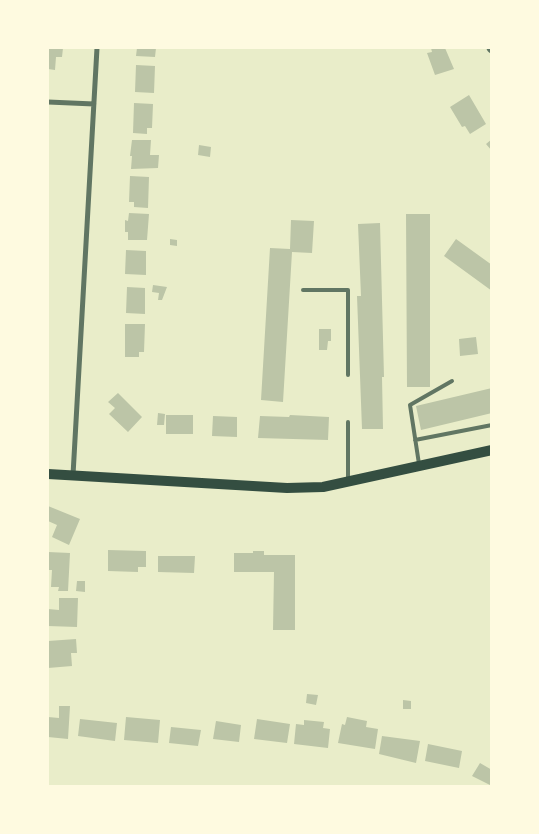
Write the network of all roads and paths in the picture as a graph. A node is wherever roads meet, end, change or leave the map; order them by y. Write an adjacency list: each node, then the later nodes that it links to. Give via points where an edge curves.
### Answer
1 (97, 48): 3 (street)
2 (48, 102): 3 (street)
3 (94, 104): 13 (street)
4 (303, 290): 5 (lane, via 348,290)
5 (348, 375)
6 (452, 381): 9 (lane, via 410,404)
7 (348, 422): 14 (lane)
8 (492, 425): 9 (lane)
9 (416, 440): 11 (lane)
10 (492, 450): 11 (main road)
11 (420, 466): 14 (main road)
12 (48, 474): 13 (main road)
13 (73, 476): 14 (main road, via 287,488 323,487)
14 (348, 482)

